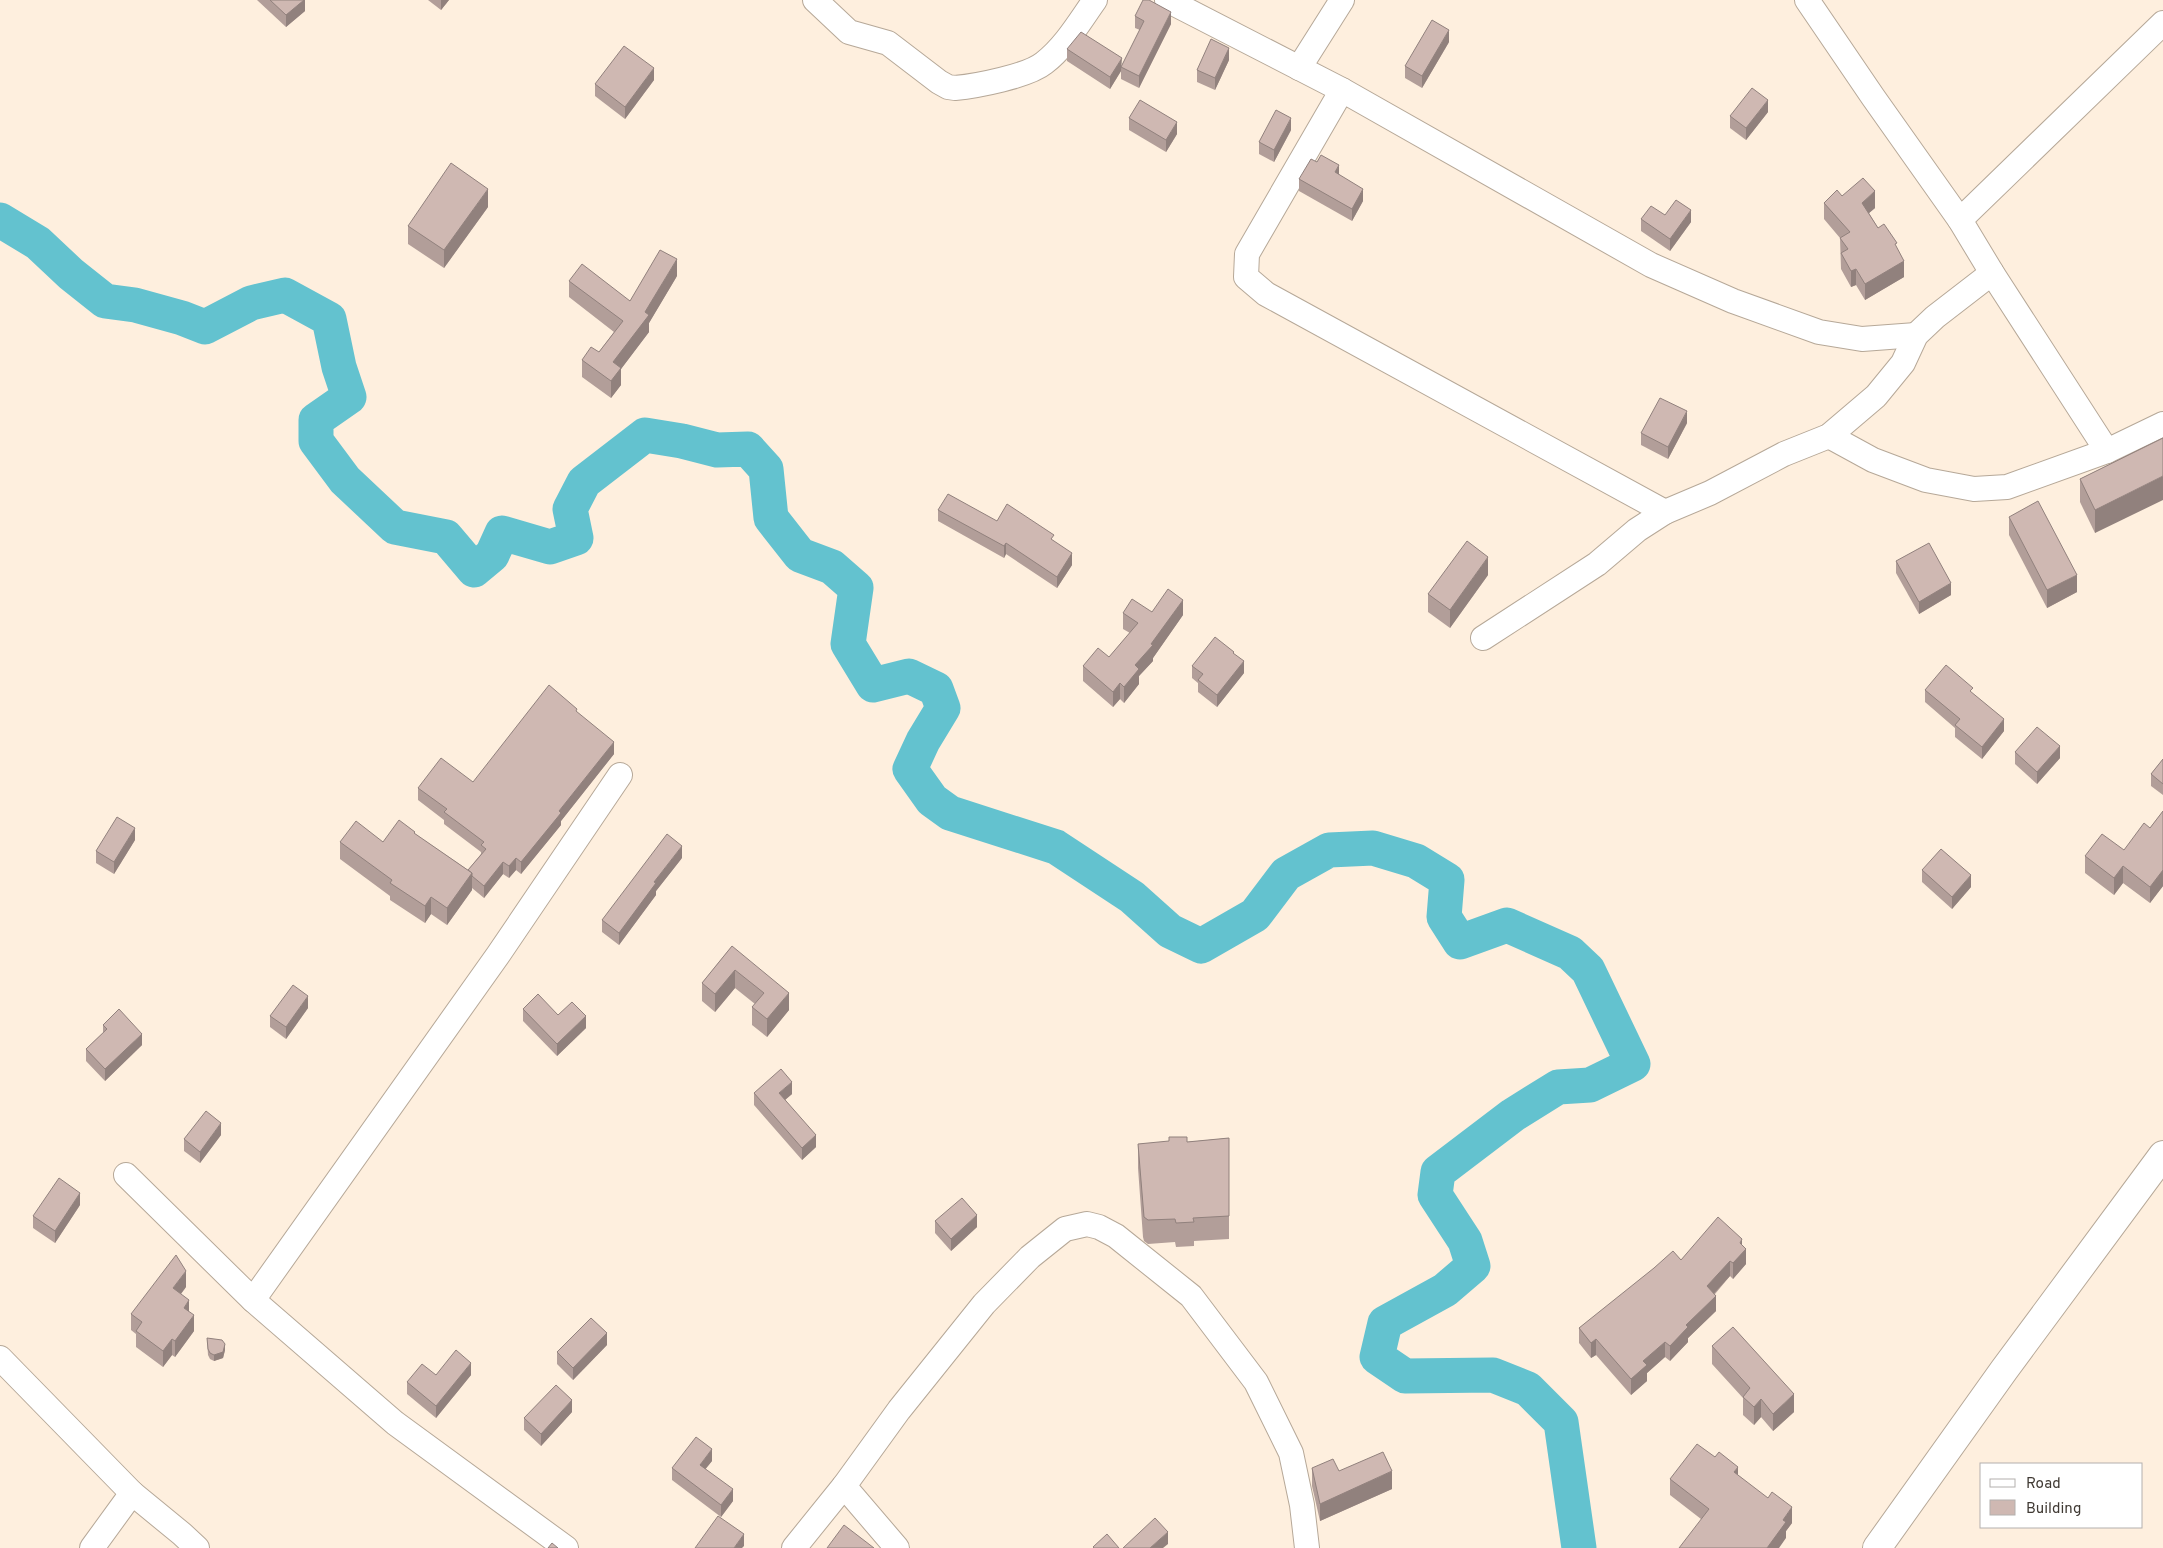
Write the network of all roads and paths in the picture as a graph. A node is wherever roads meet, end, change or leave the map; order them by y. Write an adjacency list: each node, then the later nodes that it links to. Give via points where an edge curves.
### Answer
1 (815, 0): 2 (street, via 849,32 888,43 939,82 955,88 1033,71 1061,46)
2 (1096, 0)
3 (1167, 0): 7 (street)
4 (1342, 0): 7 (street)
5 (1807, 0): 9 (street, via 1872,98)
6 (2163, 23): 9 (street)
7 (1299, 68): 8 (street)
8 (1342, 90): 11 (street, via 1651,265 1733,301 1819,332 1862,340); 15 (street, via 1247,254 1246,277 1266,294)
9 (1960, 220): 10 (street)
10 (1992, 273): 11 (street); 14 (street)
11 (1916, 335): 13 (street, via 1903,363 1876,396)
12 (2163, 424): 14 (street)
13 (1829, 436): 14 (street, via 1873,460 1926,480 1974,489 2007,486); 15 (street)
14 (2107, 452)
15 (1664, 512): 16 (street, via 1597,564)
16 (1483, 638)
17 (620, 776): 20 (street, via 498,955)
18 (2163, 1155): 30 (main road)
19 (126, 1175): 20 (street)
20 (253, 1300): 26 (street, via 395,1422)
21 (0, 1358): 23 (street)
22 (844, 1486): 27 (street); 28 (street); 29 (street, via 899,1410 984,1304 1030,1257 1065,1229 1087,1224 1116,1236 1191,1296 1256,1382 1291,1453)
23 (132, 1493): 24 (street); 25 (street)
24 (92, 1548)
25 (197, 1548)
26 (566, 1548)
27 (794, 1548)
28 (897, 1548)
29 (1307, 1548)
30 (1877, 1548)

